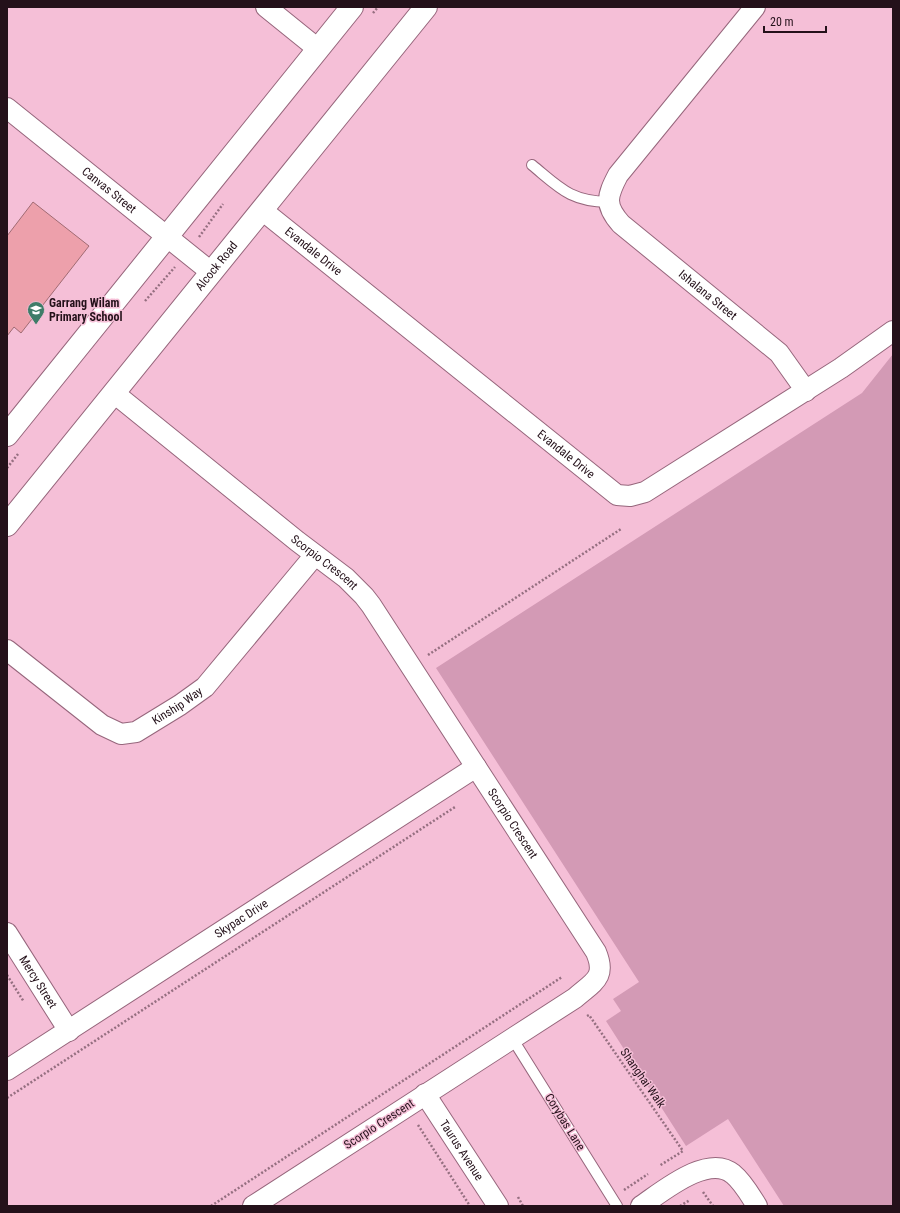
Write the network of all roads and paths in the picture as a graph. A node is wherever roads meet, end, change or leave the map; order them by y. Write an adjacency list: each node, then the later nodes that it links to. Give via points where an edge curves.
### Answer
1 (266, 7): 5 (street)
2 (352, 7): 5 (street)
3 (426, 7): 9 (street, Alcock Road)
4 (755, 7): 8 (street, via 618,175)
5 (318, 49): 10 (street)
6 (7, 108): 10 (street, Canvas Street)
7 (532, 165): 8 (lane, via 565,192 589,202)
8 (608, 202): 13 (street, Ishalana Street, via 612,214 621,224 779,353)
9 (262, 210): 11 (street, Alcock Road); 13 (street, Evandale Drive, via 617,495 630,496 645,492)
10 (168, 237): 11 (street, Canvas Street); 15 (street)
11 (211, 272): 14 (street, Alcock Road)
12 (893, 331): 13 (street, Evandale Drive)
13 (806, 391)
14 (114, 393): 16 (street, Alcock Road); 18 (street, Scorpio Crescent)
15 (7, 435)
16 (7, 525)
17 (621, 529): 20 (path)
18 (315, 555): 19 (street, Kinship Way, via 205,687 180,706 136,732 121,734 102,725); 21 (street, Scorpio Crescent, via 346,578 371,605)
19 (7, 650)
20 (424, 657)
21 (476, 766): 26 (street, Skypac Drive); 27 (street, Scorpio Crescent, via 600,962 601,971 597,978 575,998)
22 (455, 807): 30 (path)
23 (7, 933): 26 (street, Mercy Street)
24 (562, 977): 36 (path)
25 (588, 1015): 32 (path, Shanghai Walk, via 683,1151)
26 (69, 1030): 28 (street, Skypac Drive)
27 (512, 1038): 29 (street, Scorpio Crescent); 35 (lane, Corybas Lane)
28 (7, 1070)
29 (425, 1094): 37 (street, Scorpio Crescent); 39 (street, Taurus Avenue)
30 (7, 1098)
31 (418, 1125): 38 (path)
32 (657, 1168)
33 (650, 1172): 35 (path)
34 (703, 1191): 41 (path)
35 (614, 1202)
36 (211, 1206)
37 (253, 1206)
38 (470, 1206)
39 (498, 1206)
40 (640, 1206): 42 (street, via 690,1174 712,1167 732,1173)
41 (713, 1206)
42 (757, 1206)

